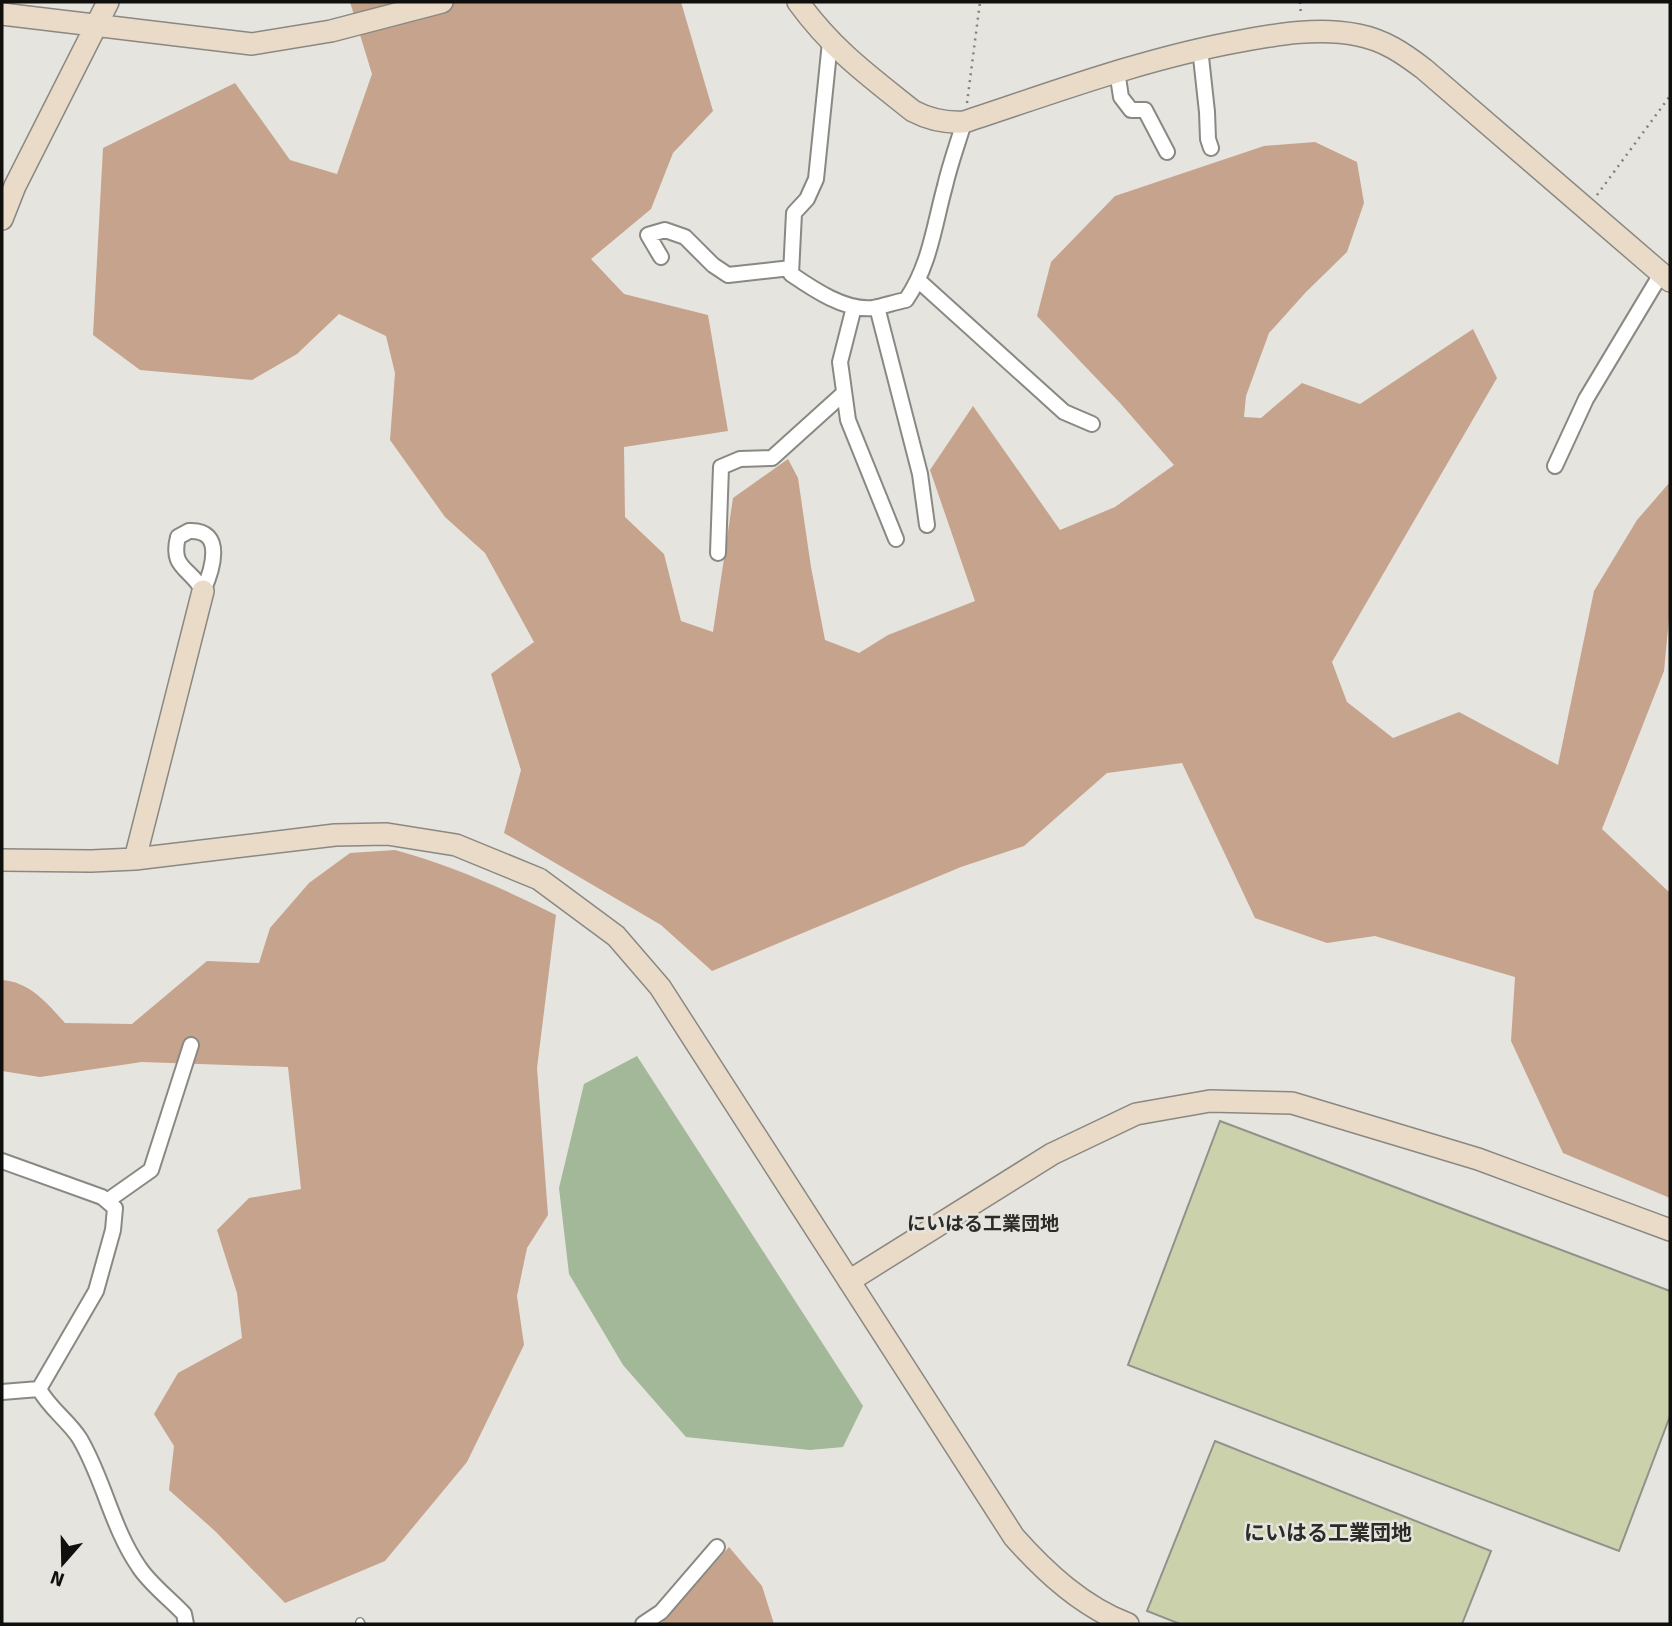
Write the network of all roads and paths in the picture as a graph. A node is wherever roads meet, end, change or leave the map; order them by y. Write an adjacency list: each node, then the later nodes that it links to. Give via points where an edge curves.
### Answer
1 (108, 2): 6 (street)
2 (442, 2): 6 (street, via 331,31 252,44)
3 (798, 2): 7 (street)
4 (980, 2): 11 (path)
5 (2, 14): 6 (street)
6 (98, 25): 15 (street)
7 (830, 43): 11 (street, via 913,111 939,122); 17 (street, via 816,179 794,213)
8 (1200, 48): 9 (street); 12 (street); 14 (street, via 1302,32 1335,32 1384,42 1424,69)
9 (1117, 71): 11 (street); 13 (street, via 1124,103 1131,110 1145,110)
10 (1670, 96): 14 (path)
11 (964, 122): 19 (street)
12 (1211, 148)
13 (1167, 152)
14 (1587, 209): 18 (street)
15 (2, 219)
16 (661, 257): 17 (street, via 648,234 665,230 685,237 728,275)
17 (791, 268): 20 (street, via 791,274 808,285)
18 (1665, 278): 24 (street, via 1586,399)
19 (919, 281): 21 (street, via 906,300); 23 (street, via 1065,412)
20 (854, 307): 21 (street); 22 (street, via 840,362)
21 (877, 307): 25 (street, via 920,474)
22 (844, 393): 26 (street, via 848,420); 27 (street, via 772,458 740,459 721,467)
23 (1092, 424)
24 (1555, 466)
25 (927, 525)
26 (896, 539)
27 (718, 553)
28 (202, 591): 29 (street)
29 (135, 859): 30 (street); 35 (street, via 335,835 387,834 456,845 539,879 616,936 660,987)
30 (2, 860)
31 (191, 1045): 33 (street, via 151,1170)
32 (2, 1161): 33 (street)
33 (107, 1201): 36 (street, via 115,1208 113,1230 96,1291)
34 (1670, 1230): 35 (street, via 1478,1159 1292,1103 1210,1101 1136,1114 1052,1154)
35 (849, 1281): 41 (street, via 1014,1538 1058,1581)
36 (39, 1389): 37 (street); 39 (street, via 79,1437 139,1569 184,1614)
37 (2, 1392)
38 (716, 1547): 40 (street, via 661,1612)
39 (186, 1624)
40 (643, 1624)
41 (1128, 1624)

